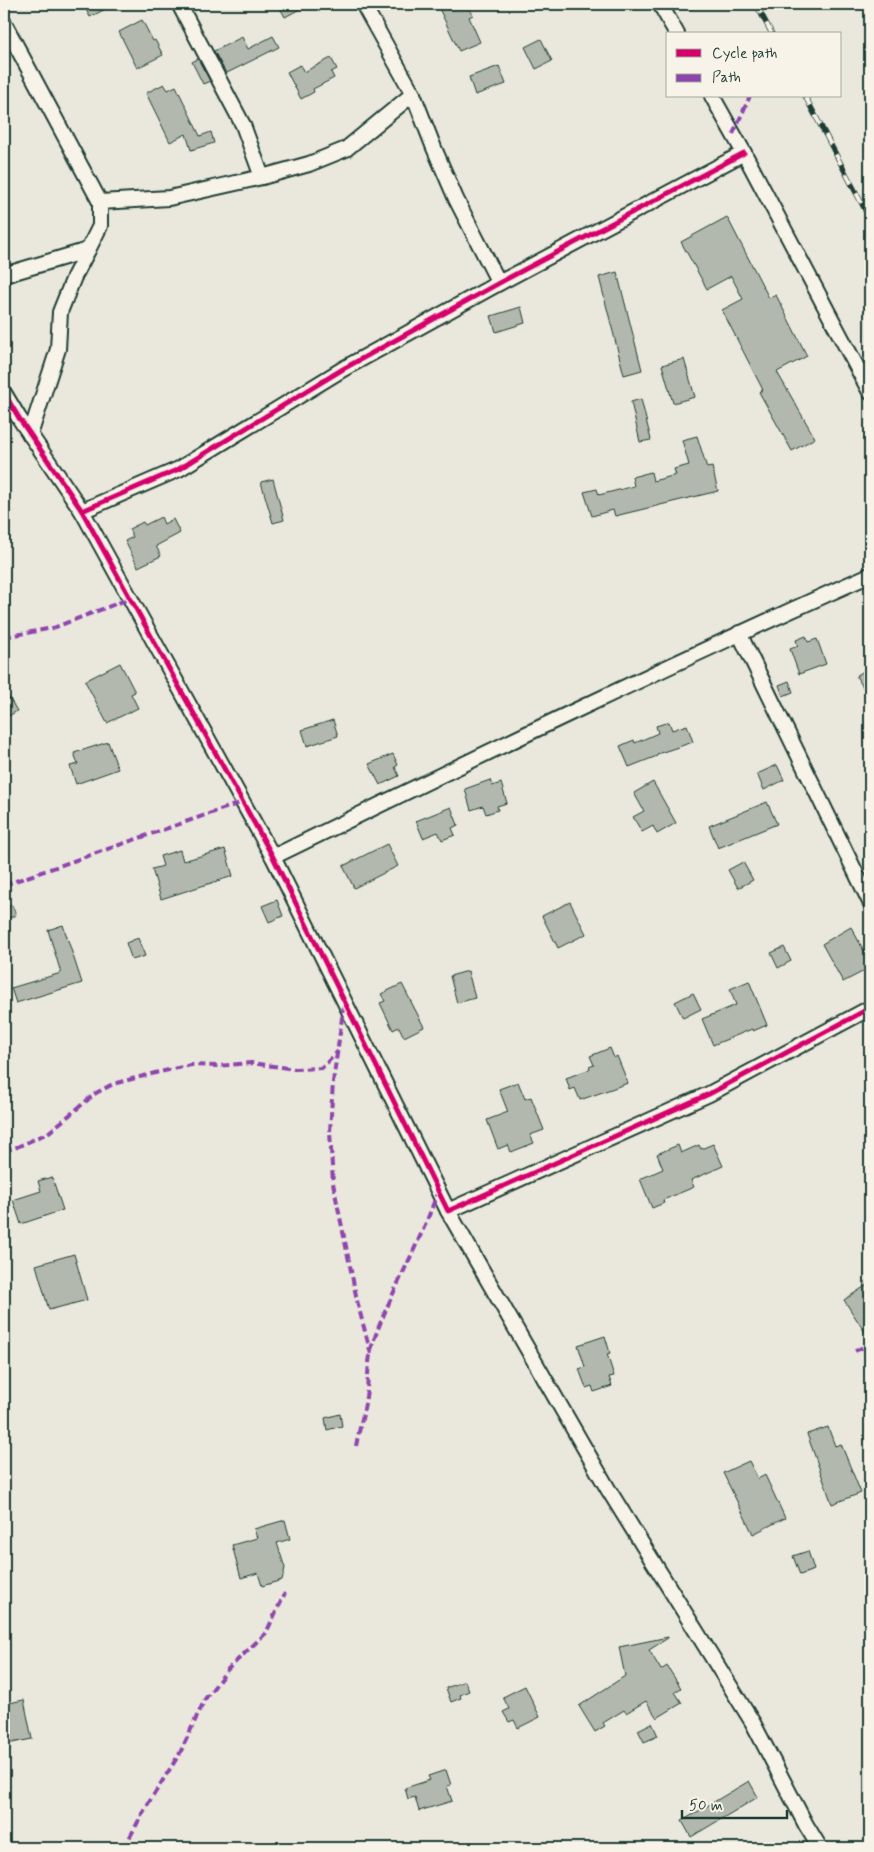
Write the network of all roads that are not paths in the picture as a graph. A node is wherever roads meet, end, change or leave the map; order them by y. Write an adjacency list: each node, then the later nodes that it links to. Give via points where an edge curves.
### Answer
1 (179, 4): 9 (street, via 243,125)
2 (363, 4): 6 (street)
3 (660, 4): 5 (street)
4 (4, 23): 10 (street)
5 (676, 32)
6 (413, 94): 9 (street, via 346,149 309,164); 13 (street, via 456,198)
7 (713, 98): 8 (street)
8 (744, 153): 13 (street); 14 (street)
9 (262, 177): 10 (street, via 169,198)
10 (100, 202): 11 (street, via 100,226)
11 (88, 250): 12 (street); 16 (street, via 60,312 58,349)
12 (4, 275)
13 (499, 283): 17 (street, via 342,369 179,469)
14 (870, 392)
15 (4, 393): 16 (street)
16 (30, 435): 17 (street)
17 (82, 511): 20 (street)
18 (870, 575): 19 (street)
19 (739, 633): 20 (street); 21 (street)
20 (273, 857): 23 (street)
21 (870, 902)
22 (870, 1008): 23 (street, via 709,1094)
23 (448, 1211): 24 (street, via 608,1488 753,1723)
24 (820, 1848)

